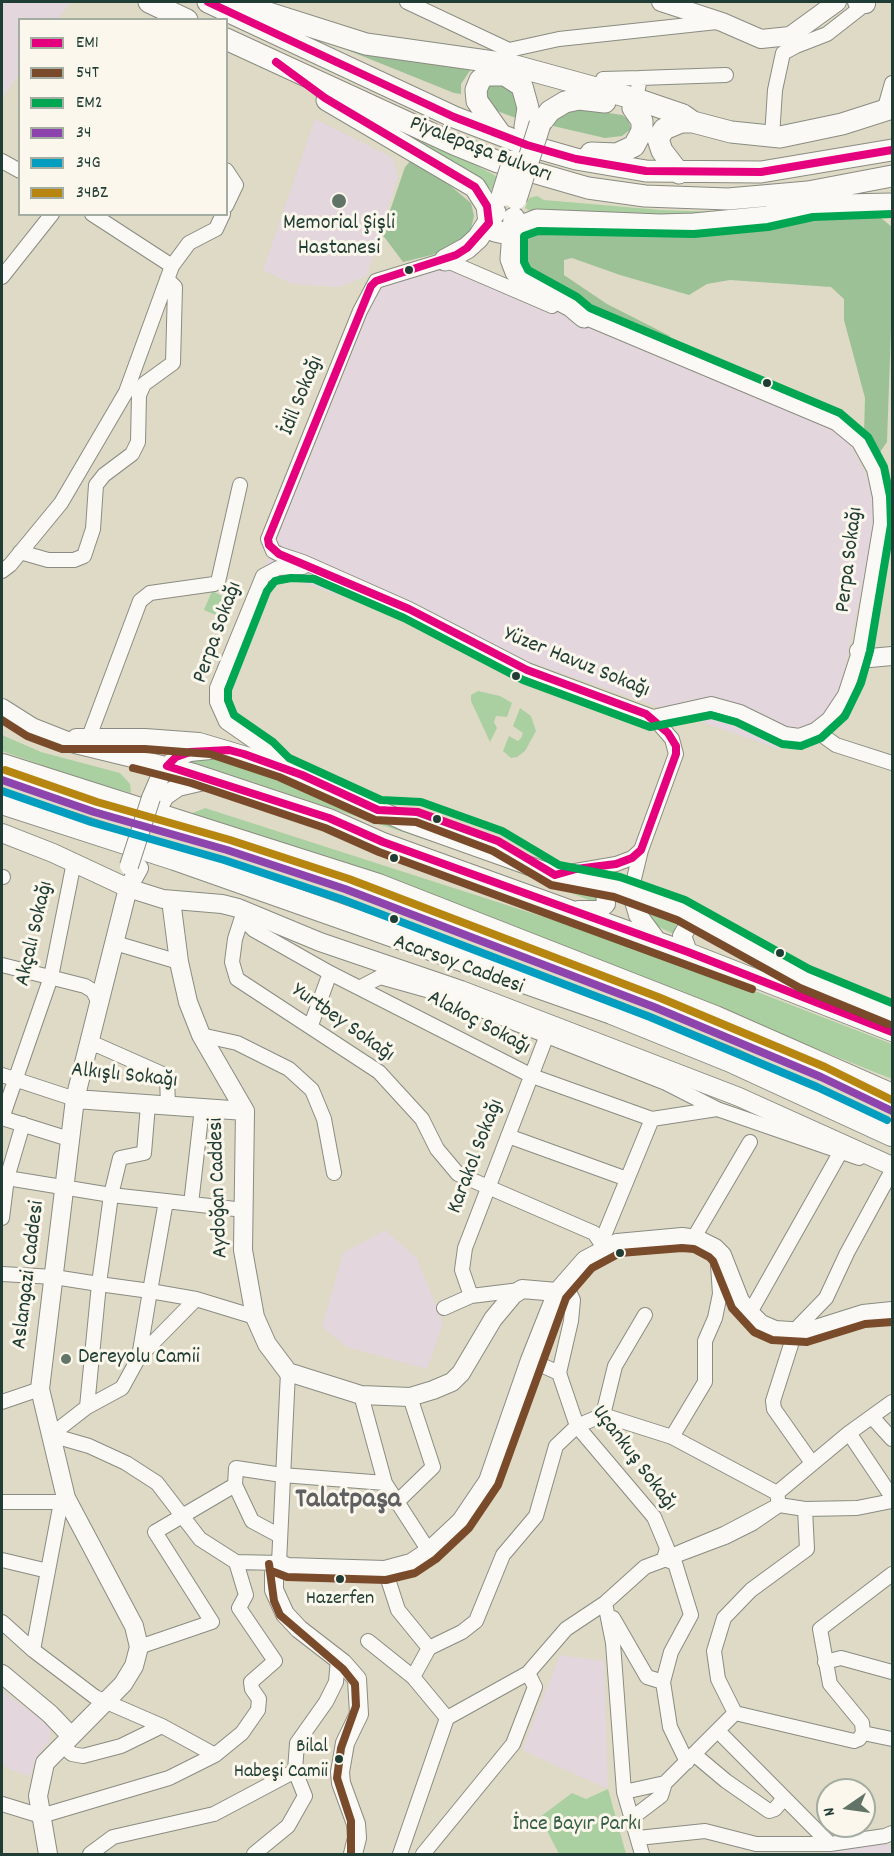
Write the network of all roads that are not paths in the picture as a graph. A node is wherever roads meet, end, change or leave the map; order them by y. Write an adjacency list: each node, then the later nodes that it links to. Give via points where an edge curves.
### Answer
1 (149, 2): 8 (main road)
2 (208, 2): 22 (main road, Piyalepaşa Bulvarı, via 454,117)
3 (219, 2): 10 (main road, via 247,6)
4 (407, 2): 12 (street)
5 (661, 2): 9 (main road)
6 (837, 2): 9 (main road, via 790,36 761,39)
7 (864, 2): 23 (street, via 827,34 783,53 775,90)
8 (183, 18)
9 (722, 22): 12 (street, via 559,39)
10 (308, 26): 12 (main road, via 367,37); 17 (main road, via 366,44 508,64)
11 (228, 40): 13 (main road, Piyalepaşa Bulvarı)
12 (509, 50)
13 (276, 62): 32 (main road, Piyalepaşa Bulvarı, via 454,144 543,177 645,196); 39 (main road, via 325,98 475,187 487,206)
14 (726, 75): 15 (street)
15 (640, 78): 17 (street); 18 (street)
16 (892, 83): 19 (street)
17 (596, 84): 18 (main road); 21 (main road, via 546,99)
18 (634, 104): 20 (main road); 21 (main road, via 579,99 556,106); 25 (main road, via 642,131 627,152)
19 (888, 110): 23 (main road, via 804,133)
20 (687, 122): 23 (main road); 29 (main road, via 664,129 658,139 662,151)
21 (532, 125): 22 (main road, via 522,86 506,75 486,75 476,90 477,101); 31 (main road, bridge)
22 (501, 135): 25 (main road, Piyalepaşa Bulvarı)
23 (772, 137)
24 (892, 150): 29 (main road, Piyalepaşa Bulvarı, via 761,172)
25 (551, 152): 29 (main road, Piyalepaşa Bulvarı, via 616,167)
26 (2, 161): 27 (street)
27 (18, 170)
28 (228, 173): 33 (street, via 236,185)
29 (680, 173)
30 (892, 176): 32 (main road, Piyalepaşa Bulvarı)
31 (509, 197): 39 (main road); 40 (main road)
32 (751, 198): 35 (main road)
33 (228, 202)
34 (892, 204): 35 (main road)
35 (812, 207): 40 (main road, via 734,221 671,225 537,220)
36 (50, 216): 43 (street)
37 (95, 216): 42 (street)
38 (222, 216): 42 (street, via 216,229 189,243)
39 (489, 224): 40 (main road, via 495,231); 41 (main road, via 467,248)
40 (514, 230): 44 (main road, via 511,259 516,272)
41 (445, 260): 44 (street, Perpa Sokağı, via 561,310); 48 (street, İdil Sokağı, via 376,281 360,311 268,539 273,551)
42 (170, 272): 46 (street, via 126,392 61,503); 46 (street, via 175,287 173,363 144,384 139,395 138,442 132,454 96,485 93,529 84,556 48,560)
43 (2, 277)
44 (584, 316): 49 (street, Perpa Sokağı, via 836,423 859,442 874,469 881,523)
45 (240, 485): 54 (street, via 218,582 150,593 140,601)
46 (20, 552): 47 (street)
47 (5, 568)
48 (317, 569): 52 (street, Yüzer Havuz Sokağı, via 409,609 527,670); 60 (street, Perpa Sokağı, via 278,568 263,576 217,688 217,702 226,722)
49 (859, 651): 50 (main road, via 870,658); 53 (street, Perpa Sokağı, via 837,710)
50 (892, 656)
51 (2, 708): 54 (main road, via 32,727 64,739)
52 (652, 717): 53 (street, Yüzer Havuz Sokağı, via 711,704 740,712 785,734 799,736); 66 (street, via 672,739 676,754)
53 (815, 730): 57 (street, via 836,745)
54 (88, 742): 55 (main road, via 169,739); 56 (main road)
55 (229, 750): 59 (main road, via 183,753); 60 (main road)
56 (117, 753): 59 (main road); 62 (main road, via 143,771)
57 (892, 763)
58 (2, 766): 93 (highway, via 389,890 705,1014)
59 (167, 766): 61 (main road); 62 (main road, Aslangazi Caddesi)
60 (283, 767): 69 (main road, via 406,822)
61 (209, 780): 62 (main road, via 178,787); 74 (main road, via 329,818 383,842)
62 (156, 800): 68 (main road, Aslangazi Caddesi, bridge)
63 (2, 802): 103 (highway, via 175,858 612,1012 741,1064)
64 (2, 827): 67 (main road, Acarsoy Caddesi)
65 (2, 834): 67 (main road, Acarsoy Caddesi)
66 (641, 850): 69 (street, via 616,864); 71 (street)
67 (74, 858): 68 (main road, Acarsoy Caddesi); 82 (street, Akçalı Sokağı)
68 (132, 875): 72 (main road, Acarsoy Caddesi); 73 (main road, Acarsoy Caddesi, via 160,891 224,896); 77 (main road, Aslangazi Caddesi)
69 (555, 875): 70 (main road)
70 (600, 883): 71 (main road); 74 (main road, via 606,896 603,907 595,911)
71 (631, 891): 75 (main road); 76 (main road, via 638,915)
72 (171, 900): 73 (main road, Acarsoy Caddesi); 79 (main road, Aydoğan Caddesi)
73 (245, 907): 81 (street, Alakoç Sokağı, via 248,924 254,930); 86 (street, Yurtbey Sokağı, via 232,962 237,979); 108 (main road, Acarsoy Caddesi, via 320,942 626,1051 775,1112)
74 (567, 909): 76 (main road)
75 (699, 919): 78 (main road, via 689,924 682,936); 85 (main road, via 804,978)
76 (658, 942): 78 (main road)
77 (115, 944): 79 (street); 84 (main road, Aslangazi Caddesi)
78 (688, 952): 87 (main road)
79 (179, 962): 88 (main road, Aydoğan Caddesi)
80 (2, 965): 82 (street)
81 (330, 973): 83 (street, Alakoç Sokağı); 86 (street)
82 (51, 976): 84 (street, via 93,990); 92 (street, Akçalı Sokağı)
83 (361, 987): 89 (street, via 380,976 441,994); 91 (street, Alakoç Sokağı)
84 (99, 1003): 90 (main road, Aslangazi Caddesi)
85 (892, 1014)
86 (310, 1025): 113 (street, Yurtbey Sokağı, via 379,1072 422,1119 437,1149 458,1174)
87 (892, 1032)
88 (201, 1035): 99 (main road, Aydoğan Caddesi); 109 (street, via 237,1043 289,1069 312,1090 324,1119)
89 (547, 1035): 91 (street, Karakol Sokağı); 98 (street)
90 (87, 1049): 94 (main road, Aslangazi Caddesi); 96 (street, via 97,1045 167,1076)
91 (532, 1076): 101 (street, Alakoç Sokağı); 104 (street, Karakol Sokağı)
92 (8, 1077): 94 (street, Alkışlı Sokağı); 100 (street, Akçalı Sokağı)
93 (892, 1096)
94 (75, 1099): 95 (main road, Alkışlı Sokağı); 105 (main road, Aslangazi Caddesi)
95 (148, 1105): 96 (main road, Alkışlı Sokağı); 114 (street, via 144,1153 120,1158)
96 (168, 1106): 97 (main road, Alkışlı Sokağı)
97 (202, 1108): 99 (main road, Alkışlı Sokağı); 117 (street)
98 (717, 1108): 101 (street, Alakoç Sokağı); 107 (street)
99 (245, 1112): 118 (main road, Aydoğan Caddesi)
100 (2, 1118): 102 (street)
101 (651, 1119): 111 (street)
102 (23, 1124): 105 (street); 110 (street)
103 (892, 1134)
104 (508, 1136): 111 (street); 113 (street, Karakol Sokağı)
105 (69, 1139): 112 (main road, Aslangazi Caddesi)
106 (750, 1142): 120 (street)
107 (840, 1153): 108 (street); 133 (street)
108 (889, 1167): 137 (street, via 826,1298)
109 (334, 1173)
110 (4, 1176): 112 (street); 116 (street)
111 (627, 1179): 121 (street)
112 (64, 1188): 114 (street); 124 (main road, Aslangazi Caddesi)
113 (486, 1188): 121 (street, Yurtbey Sokağı, via 594,1233); 129 (street, Karakol Sokağı, via 465,1248 462,1270)
114 (111, 1195): 115 (street); 125 (street)
115 (166, 1201): 117 (street); 127 (street)
116 (3, 1202): 119 (street)
117 (191, 1204): 118 (street)
118 (244, 1210): 136 (main road, Aydoğan Caddesi, via 243,1250)
119 (2, 1218)
120 (695, 1236): 121 (main road, via 684,1231 630,1234); 122 (main road)
121 (602, 1246): 128 (main road)
122 (718, 1248): 133 (main road, via 729,1257); 153 (street, via 720,1294 705,1341 705,1382)
123 (2, 1274): 124 (street)
124 (54, 1277): 125 (street); 142 (main road, Aslangazi Caddesi)
125 (99, 1284): 127 (street); 147 (street)
126 (522, 1289): 128 (main road); 129 (street); 144 (main road, via 493,1319 452,1382)
127 (150, 1291): 130 (street); 138 (street)
128 (554, 1291): 139 (main road); 141 (street, via 569,1291 573,1300 572,1322); 167 (main road, via 531,1331 482,1475 452,1520)
129 (471, 1296): 132 (street)
130 (196, 1299): 136 (street); 138 (street)
131 (892, 1304): 137 (main road, via 865,1308)
132 (444, 1308)
133 (751, 1311): 137 (main road, via 770,1324)
134 (892, 1311): 137 (main road, via 862,1314 826,1328)
135 (645, 1315): 148 (street, via 615,1366)
136 (255, 1317): 140 (main road, Aydoğan Caddesi, via 267,1344)
137 (796, 1330): 155 (street, via 773,1401 774,1409)
138 (139, 1357): 147 (street, via 122,1388)
139 (530, 1360): 141 (street); 167 (main road, via 489,1481 461,1521)
140 (288, 1372): 143 (main road); 156 (street)
141 (559, 1373): 150 (street, Uçankuş Sokağı)
142 (40, 1389): 145 (street); 152 (main road, Aslangazi Caddesi)
143 (362, 1395): 144 (main road); 157 (street)
144 (410, 1397): 163 (street, via 434,1467)
145 (2, 1402)
146 (892, 1402): 149 (street)
147 (87, 1407): 152 (street)
148 (603, 1415): 150 (street); 153 (street)
149 (872, 1417): 151 (street); 154 (street)
150 (577, 1426): 168 (street, Uçankuş Sokağı, via 654,1517 667,1548); 179 (street, via 555,1446 537,1516 503,1555 476,1621)
151 (849, 1433): 155 (street); 160 (street)
152 (51, 1435): 161 (main road, Aslangazi Caddesi); 165 (street, via 126,1463 157,1483)
153 (672, 1437): 159 (street)
154 (892, 1439)
155 (812, 1462): 159 (street)
156 (282, 1475): 157 (street); 158 (street, via 236,1468); 166 (street)
157 (385, 1483): 163 (street)
158 (235, 1485): 165 (street); 166 (street, via 252,1521)
159 (778, 1499): 164 (street); 168 (street, via 753,1523)
160 (892, 1499): 164 (street, via 857,1508)
161 (63, 1500): 162 (street); 173 (street); 178 (main road, Aslangazi Caddesi, via 135,1626)
162 (2, 1502)
163 (396, 1503): 167 (street)
164 (805, 1509): 189 (street, via 807,1549 751,1590 723,1618 714,1651 718,1679)
165 (185, 1516): 170 (street, via 200,1539); 178 (street, via 155,1532 212,1622)
166 (280, 1536): 171 (street)
167 (427, 1548): 171 (main road, via 394,1560); 172 (main road, via 411,1563)
168 (664, 1559): 175 (street, via 645,1567); 187 (street, via 675,1563 691,1615 671,1652)
169 (2, 1560): 173 (street)
170 (236, 1562): 171 (street); 196 (street, via 246,1595 239,1608 275,1661 251,1682 259,1699 258,1710 242,1733)
171 (279, 1563): 172 (main road, via 287,1567); 181 (main road, via 274,1574 278,1603 299,1629); 212 (main road, via 288,1609 351,1662 365,1680 367,1707 351,1751 347,1778 362,1819)
172 (385, 1569): 179 (street, via 398,1610)
173 (48, 1571): 180 (street)
174 (892, 1574): 182 (street, via 820,1629)
175 (605, 1603): 184 (street, via 566,1629); 187 (street, via 647,1677); 200 (street, via 613,1643)
176 (2, 1622): 180 (street)
177 (368, 1641): 186 (street)
178 (139, 1647): 188 (main road, via 123,1684)
179 (429, 1648): 186 (street)
180 (33, 1650): 188 (street)
181 (338, 1659): 198 (street, via 336,1682 297,1743); 211 (main road, via 351,1670 360,1693 359,1714 345,1743 340,1772 356,1824)
182 (825, 1662): 183 (street, via 841,1658); 193 (street, via 830,1684 862,1723)
183 (892, 1672)
184 (528, 1673): 190 (street); 214 (street, via 535,1687 513,1744)
185 (2, 1674): 195 (main road, via 50,1714)
186 (413, 1677): 190 (street)
187 (663, 1682): 197 (street, via 670,1727)
188 (104, 1703): 191 (street); 195 (main road)
189 (735, 1713): 192 (street); 193 (street, via 854,1741)
190 (447, 1718): 213 (street)
191 (162, 1726): 195 (street, via 122,1746 83,1756 72,1754); 196 (street)
192 (719, 1732): 197 (street); 201 (street)
193 (863, 1733): 194 (street)
194 (892, 1739)
195 (66, 1740): 203 (main road, via 45,1763 38,1796)
196 (215, 1755): 203 (street, via 169,1778)
197 (691, 1758): 199 (street); 201 (street, via 769,1812)
198 (295, 1771): 209 (street, via 214,1814 113,1837); 210 (street, via 305,1796 288,1826)
199 (665, 1783): 200 (street); 204 (street, via 661,1796)
200 (624, 1792): 204 (street)
201 (784, 1798): 207 (street)
202 (2, 1804): 203 (street)
203 (41, 1816): 208 (main road)
204 (632, 1818): 206 (street)
205 (892, 1833): 207 (street)
206 (638, 1838): 207 (street, via 705,1831 756,1844); 215 (street)
207 (830, 1844)
208 (48, 1854)
209 (90, 1854)
210 (254, 1854)
211 (353, 1854)
212 (361, 1854)
213 (400, 1854)
214 (423, 1854)
215 (642, 1854)

